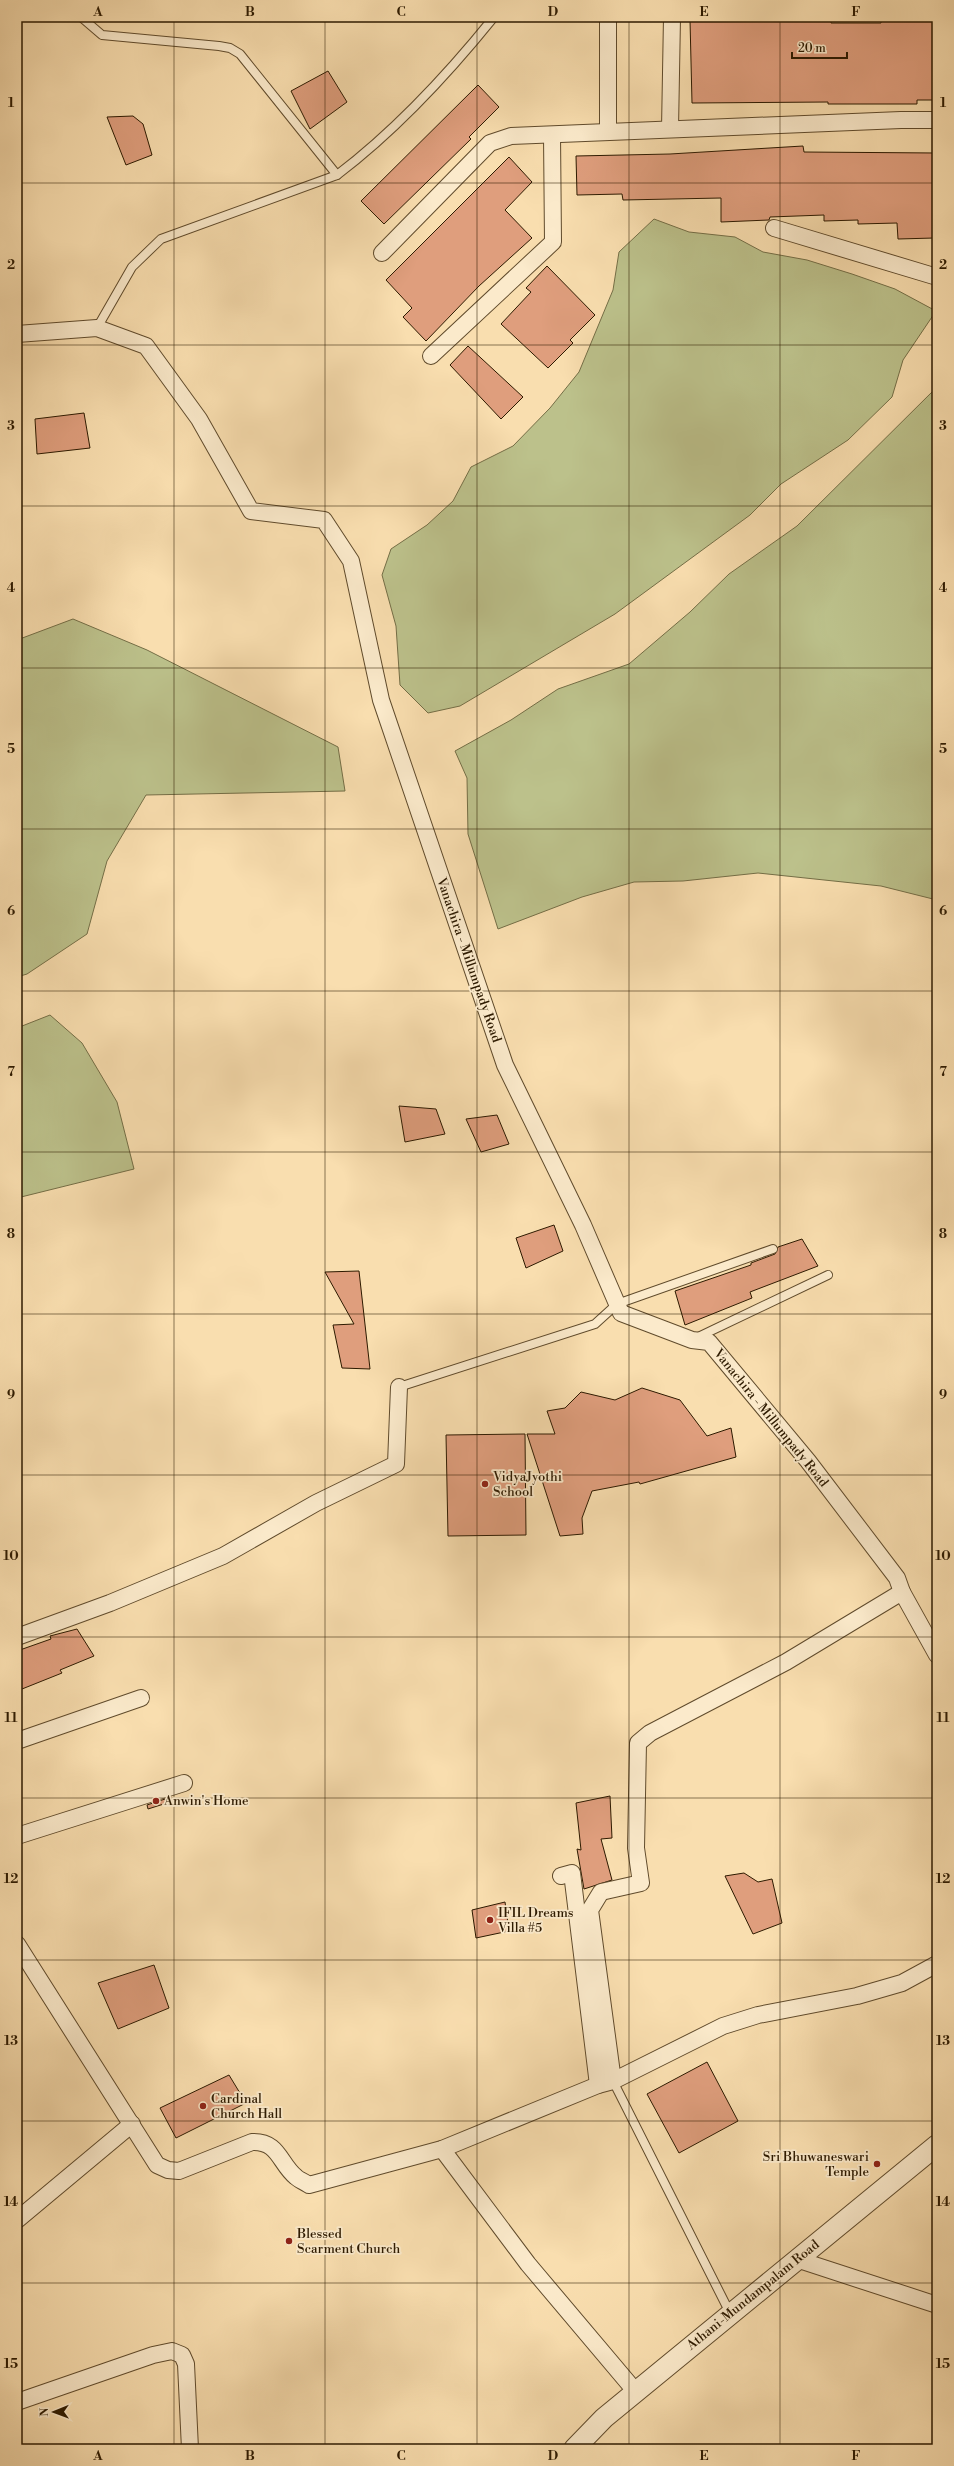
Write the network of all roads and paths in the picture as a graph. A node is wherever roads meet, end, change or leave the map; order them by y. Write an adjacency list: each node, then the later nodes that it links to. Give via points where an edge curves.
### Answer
1 (81, 17): 9 (lane, via 102,35 219,46 230,48 240,54)
2 (494, 17): 9 (lane, via 457,63 361,157)
3 (608, 17): 7 (street)
4 (672, 17): 6 (street)
5 (937, 120): 6 (street)
6 (670, 129): 7 (street)
7 (608, 132): 8 (street)
8 (552, 135): 11 (street, via 511,136 490,143); 15 (street, via 553,242)
9 (336, 175): 13 (lane, via 161,239 132,267)
10 (774, 228): 12 (street)
11 (382, 253)
12 (937, 277)
13 (97, 328): 14 (street, Vanachira - Millumpady Road); 18 (street, Vanachira - Millumpady Road, via 146,346 199,419 251,511 324,520 351,561 381,700 505,1065 583,1226)
14 (17, 334)
15 (431, 356)
16 (773, 1249): 18 (lane)
17 (828, 1275): 19 (lane)
18 (617, 1304): 19 (street, Vanachira - Millumpady Road, via 621,1313); 20 (lane, via 595,1324)
19 (692, 1340): 21 (street, Vanachira - Millumpady Road, via 709,1342 808,1461 897,1578)
20 (399, 1387): 22 (street, via 396,1464 316,1503 224,1556 110,1603)
21 (902, 1592): 23 (street, Vanachira - Millumpady Road); 29 (street, via 786,1662 650,1733 638,1743 636,1848 641,1883 601,1892)
22 (17, 1637)
23 (937, 1655)
24 (141, 1698): 25 (street)
25 (17, 1741)
26 (184, 1782): 27 (street)
27 (17, 1836)
28 (561, 1876): 29 (street, via 572,1873)
29 (583, 1908): 32 (street); 33 (street)
30 (17, 1944): 34 (street)
31 (937, 1964): 32 (street, via 902,1983 857,1996 758,2015 723,2026)
32 (613, 2081): 33 (street); 40 (lane)
33 (598, 2085): 36 (street)
34 (132, 2124): 36 (street, via 158,2165 168,2170 179,2171 252,2142 264,2141 273,2148 295,2177 309,2185); 37 (street)
35 (937, 2145): 38 (street, Athani-Mundampalam Road)
36 (442, 2149): 41 (street, via 528,2264)
37 (17, 2220)
38 (796, 2259): 39 (street); 40 (street, Athani-Mundampalam Road)
39 (937, 2305)
40 (730, 2314): 41 (street, Athani-Mundampalam Road)
41 (636, 2392): 44 (street, Athani-Mundampalam Road, via 604,2418)
42 (17, 2402): 43 (street, via 153,2355 172,2351 182,2355 186,2364)
43 (190, 2449)
44 (574, 2449)

